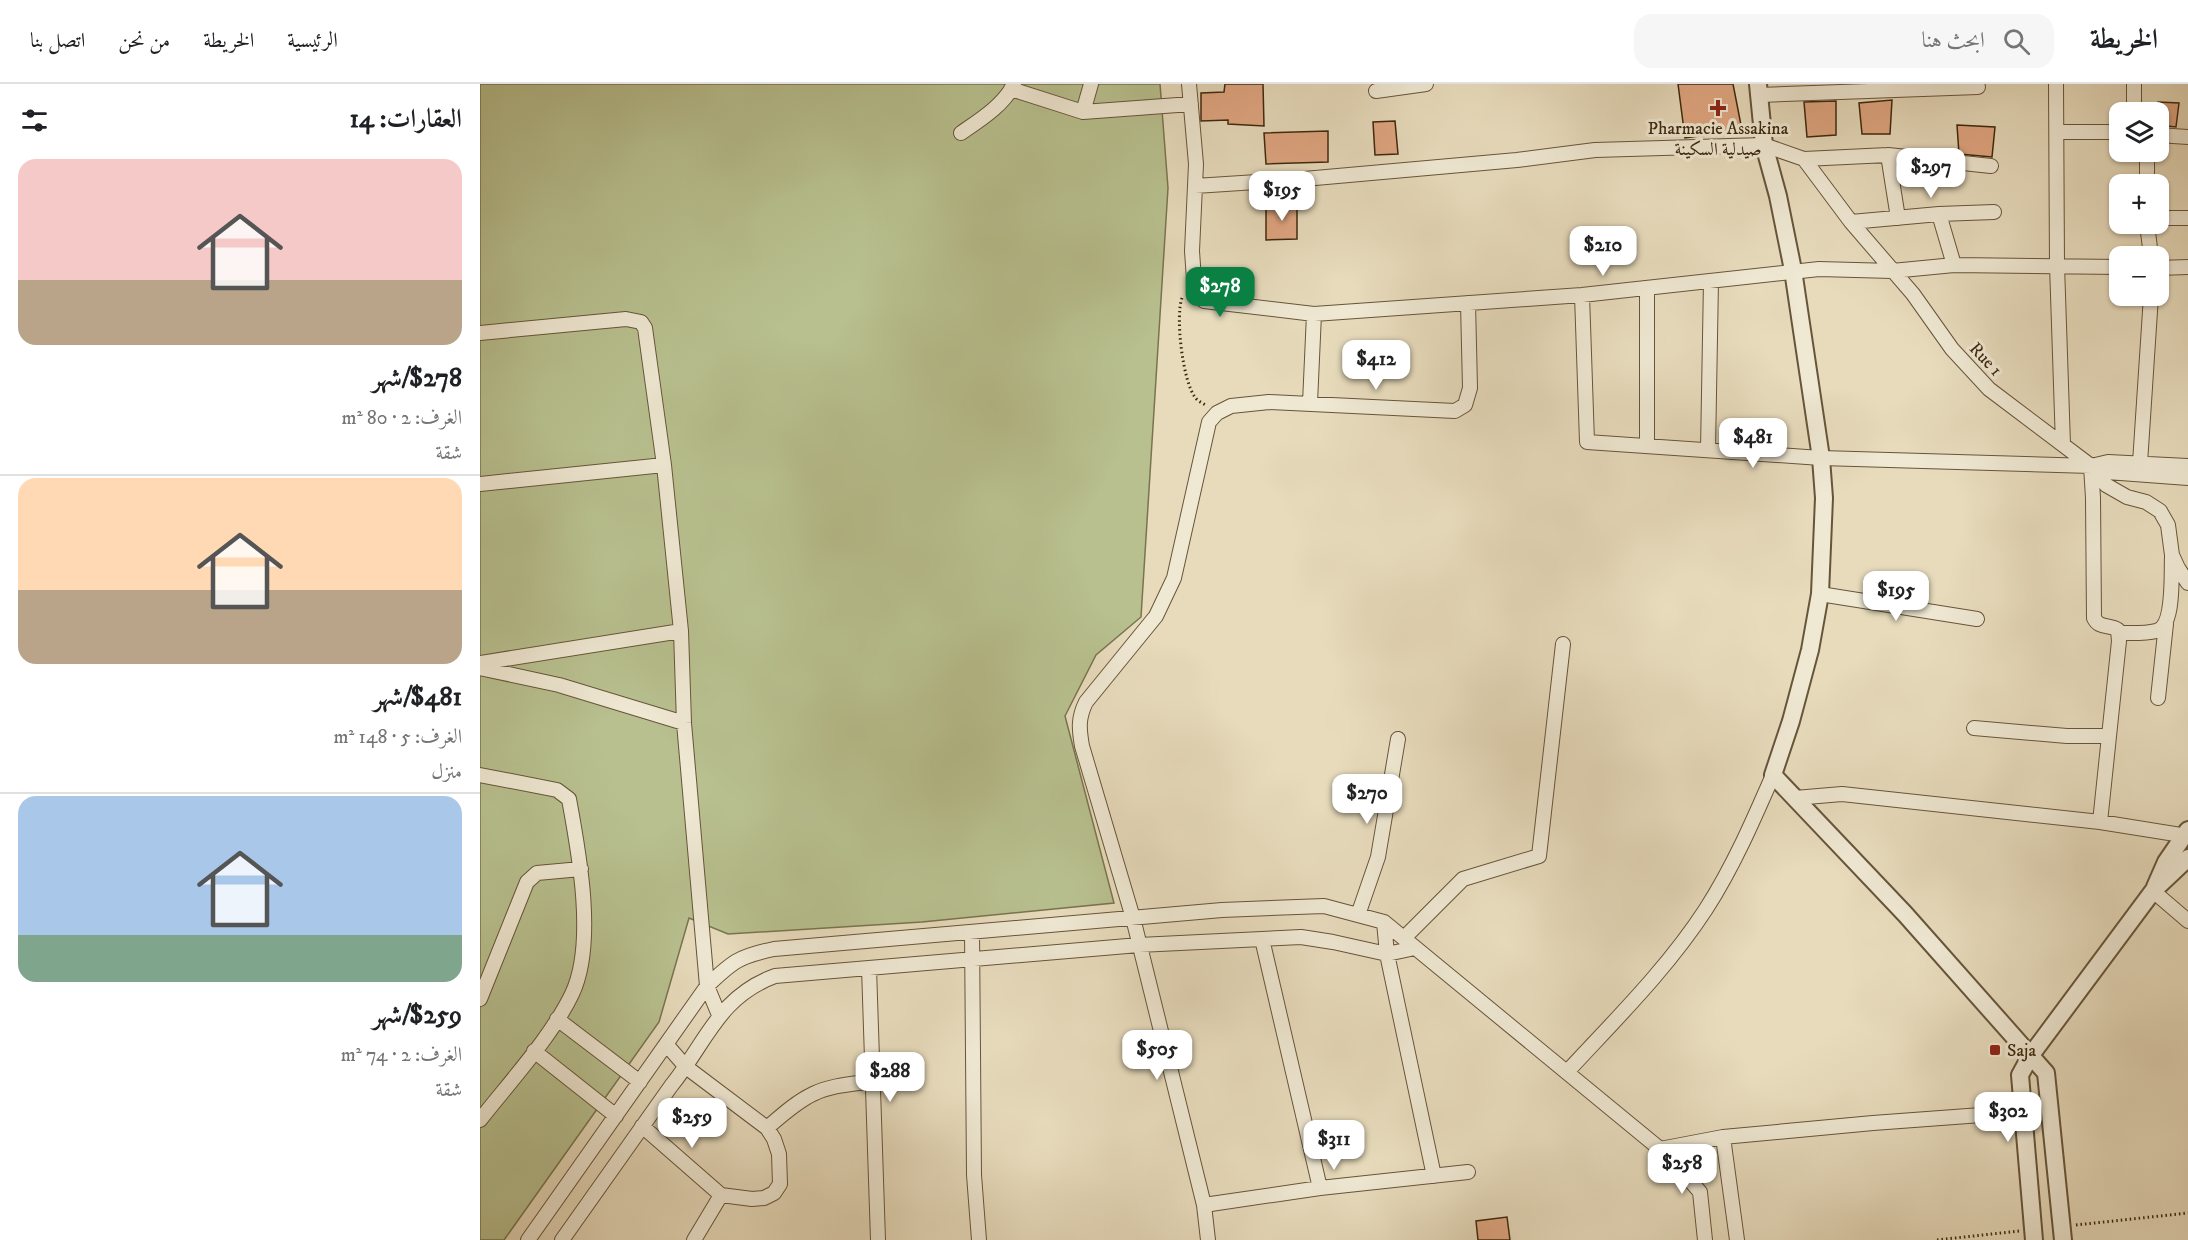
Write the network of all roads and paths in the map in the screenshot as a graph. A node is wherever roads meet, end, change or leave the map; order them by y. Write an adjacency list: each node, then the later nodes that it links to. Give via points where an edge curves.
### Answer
1 (1091, 84): 12 (street)
2 (1189, 84): 11 (street)
3 (1426, 84): 9 (street)
4 (2056, 84): 13 (street)
5 (2134, 84): 10 (street)
6 (1012, 87): 12 (street); 15 (street, via 988,114)
7 (1978, 87): 8 (street)
8 (1759, 90): 18 (street)
9 (1376, 91)
10 (2134, 102)
11 (1191, 104): 12 (street); 22 (street)
12 (1083, 112)
13 (2057, 132): 14 (street); 30 (street)
14 (2109, 132)
15 (962, 133)
16 (2169, 136): 17 (street)
17 (2188, 137)
18 (1764, 145): 20 (street); 22 (street, via 1595,150); 34 (street)
19 (1888, 155): 20 (street); 21 (street); 25 (street)
20 (1804, 159): 28 (street, Rue 1)
21 (1991, 166)
22 (1195, 186): 37 (street)
23 (1994, 212): 24 (street)
24 (1939, 214): 25 (street); 29 (street)
25 (1898, 218): 28 (street)
26 (2169, 218): 27 (street)
27 (2188, 218)
28 (1851, 222): 35 (street, Rue 1)
29 (1954, 265): 30 (street); 35 (street)
30 (2057, 265): 31 (street); 46 (street)
31 (2109, 267)
32 (2188, 267): 33 (street)
33 (2169, 268)
34 (1793, 270): 35 (street); 36 (street); 49 (street)
35 (1892, 271): 46 (street, Rue 1, via 1952,349 1989,389)
36 (1712, 281): 38 (street); 48 (street)
37 (1194, 286): 42 (street, via 1195,294 1204,301); 45 (path, via 1179,307 1182,353 1195,397)
38 (1647, 288): 39 (street); 47 (street)
39 (1582, 295): 40 (street); 47 (street, via 1587,442)
40 (1468, 303): 42 (street); 44 (street, via 1470,388 1465,405 1455,411)
41 (2150, 306): 50 (street)
42 (1314, 314): 44 (street)
43 (480, 333): 51 (street, via 626,319 642,322)
44 (1310, 403): 45 (street, via 1231,406)
45 (1217, 413): 80 (street, via 1209,422 1174,578 1156,616 1086,702 1078,727)
46 (2063, 445): 52 (street, Rue 1)
47 (1647, 446): 48 (street)
48 (1708, 450): 49 (street)
49 (1821, 458): 52 (street); 58 (street, via 1824,498)
50 (2140, 463): 52 (street, via 2102,462); 53 (street)
51 (664, 465): 55 (street); 61 (street)
52 (2091, 466): 54 (street, via 2107,472); 56 (street, Rue 1, via 2112,489 2160,511 2168,525); 62 (street, via 2094,618 2096,623 2115,628)
53 (2188, 466)
54 (2188, 478)
55 (480, 484)
56 (2172, 555): 57 (street, Rue 1); 60 (street)
57 (2188, 583)
58 (1820, 594): 59 (street); 72 (street, via 1810,650)
59 (1977, 619)
60 (2166, 624): 62 (street, via 2158,631); 66 (street)
61 (681, 631): 64 (street); 67 (street)
62 (2118, 633): 69 (street)
63 (1563, 644): 84 (street, via 1539,856 1463,879)
64 (480, 663)
65 (480, 668): 67 (street, via 559,685)
66 (2158, 698)
67 (684, 723): 91 (street)
68 (1974, 728): 69 (street)
69 (2108, 736): 74 (street)
70 (1398, 739): 79 (street, via 1378,857)
71 (480, 775): 77 (street, via 565,794)
72 (1773, 775): 73 (street); 99 (street, via 1745,839 1706,910 1655,977)
73 (1796, 798): 74 (street, via 1842,794); 97 (street)
74 (2100, 822): 75 (street)
75 (2187, 834): 78 (street, via 2166,862)
76 (2188, 858): 78 (street)
77 (581, 869): 92 (street, via 537,873 527,882); 94 (street, via 583,956 573,993)
78 (2153, 891): 81 (street); 97 (street)
79 (1359, 915): 80 (street, via 1324,906); 82 (street)
80 (1133, 918): 83 (street); 86 (street)
81 (2188, 921)
82 (1384, 922): 84 (street); 88 (street)
83 (972, 932): 89 (street); 91 (street, via 774,949 730,963)
84 (1404, 938): 87 (street)
85 (1262, 939): 86 (street); 88 (street, via 1301,937); 111 (street)
86 (1139, 945): 89 (street); 113 (street)
87 (1415, 948): 88 (street); 99 (street)
88 (1387, 954): 110 (street)
89 (973, 959): 90 (street); 118 (street, via 974,1175)
90 (869, 968): 93 (street, via 775,976 744,991); 100 (street)
91 (707, 986): 93 (street); 95 (street)
92 (480, 999)
93 (718, 1015): 98 (street)
94 (557, 1019): 96 (street); 101 (street)
95 (666, 1044): 98 (street); 101 (street)
96 (534, 1051): 103 (street); 104 (street)
97 (2031, 1055): 102 (street, via 2020,1075); 123 (street, via 2046,1073)
98 (686, 1067): 105 (street); 106 (street)
99 (1567, 1072): 108 (street)
100 (873, 1081): 106 (street, via 813,1093); 117 (street)
101 (640, 1082): 103 (street)
102 (2022, 1112): 107 (street); 122 (street)
103 (616, 1116): 114 (street)
104 (480, 1120)
105 (642, 1126): 112 (street); 115 (street)
106 (766, 1128): 112 (street, via 779,1154 780,1184 774,1193 752,1199)
107 (1723, 1137): 108 (street); 121 (street)
108 (1660, 1149): 120 (street, via 1700,1192)
109 (1468, 1172): 110 (street)
110 (1434, 1176): 111 (street)
111 (1320, 1188): 113 (street)
112 (721, 1195): 116 (street)
113 (1204, 1205): 119 (street)
114 (528, 1240)
115 (562, 1240)
116 (694, 1240)
117 (878, 1240)
118 (980, 1240)
119 (1208, 1240)
120 (1705, 1240)
121 (1737, 1240)
122 (2034, 1240)
123 (2063, 1240)

